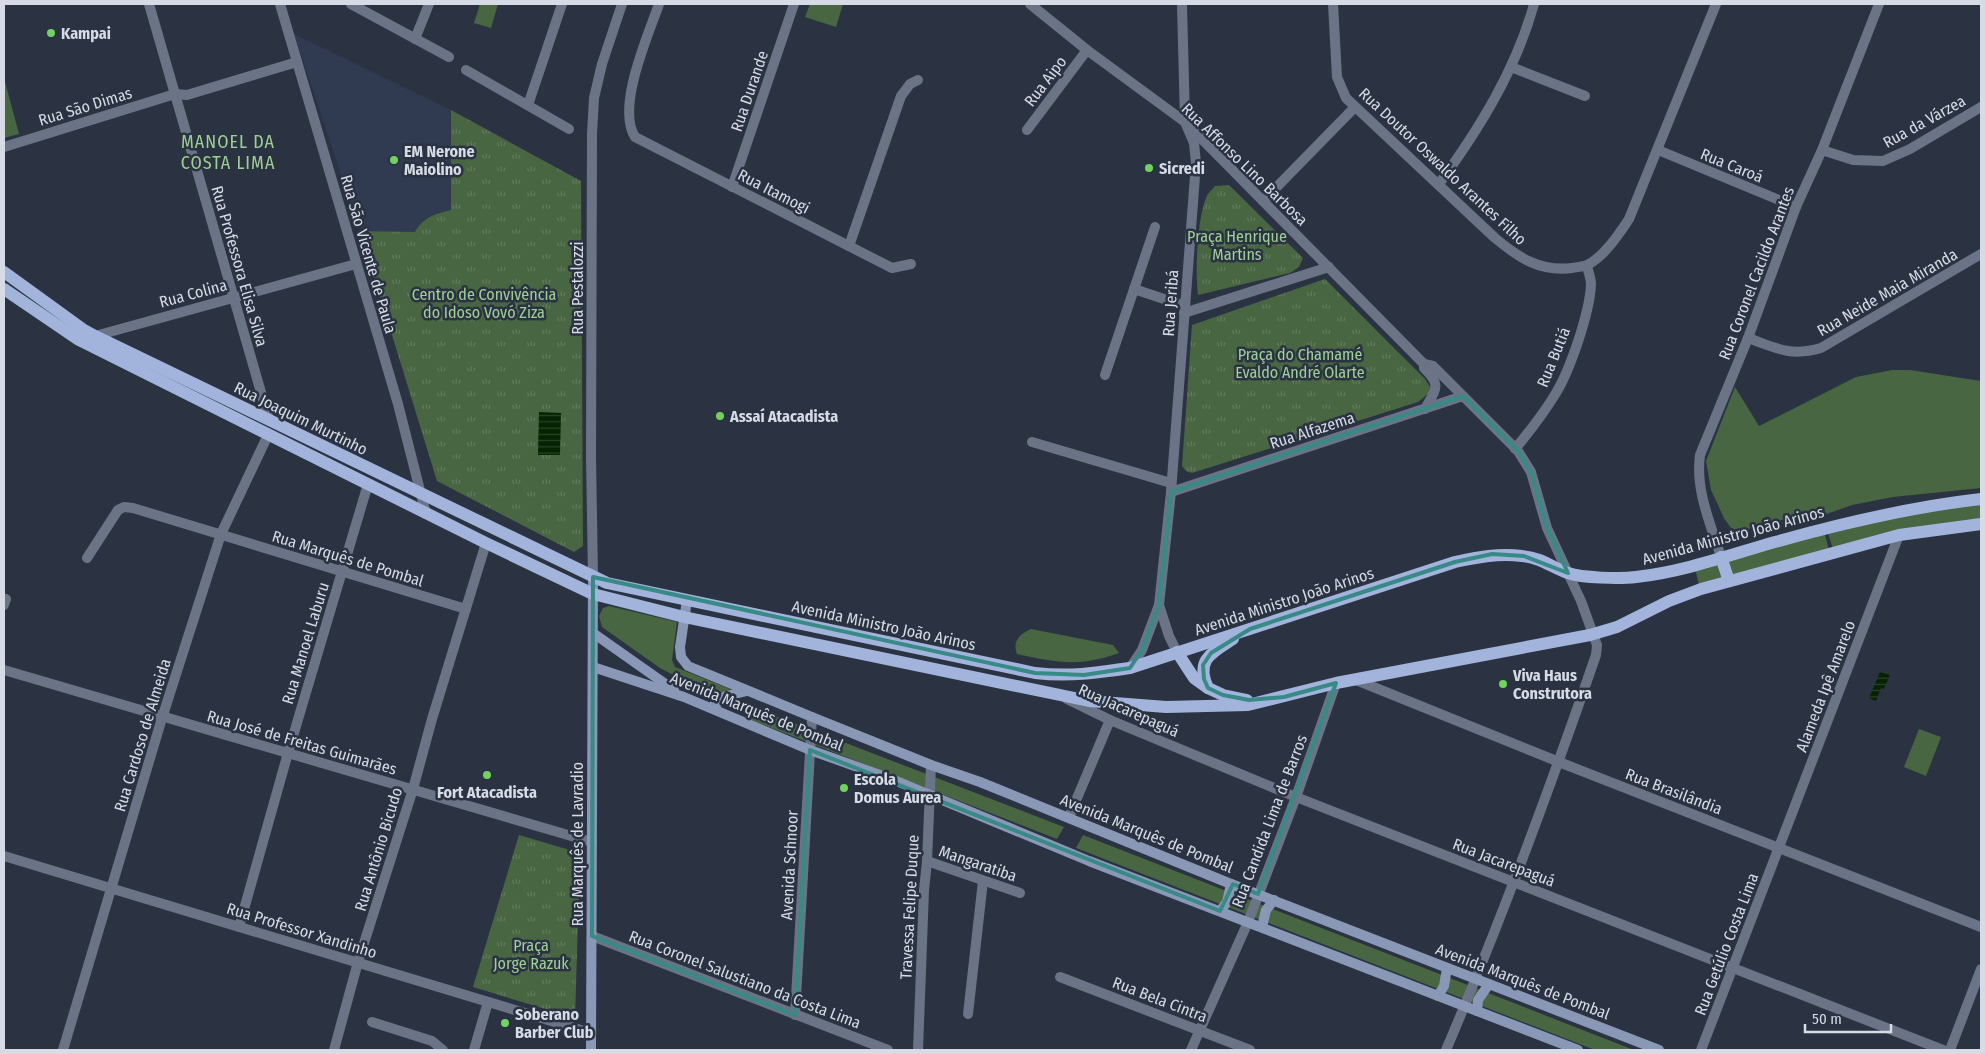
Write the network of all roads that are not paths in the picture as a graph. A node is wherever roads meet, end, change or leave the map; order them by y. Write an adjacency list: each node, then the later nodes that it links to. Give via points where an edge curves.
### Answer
1 (149, 4): 22 (street, Rua Professora Elisa Silva)
2 (280, 4): 18 (street, Rua São Vicente de Paula)
3 (351, 4): 15 (street)
4 (429, 4): 15 (street)
5 (562, 4): 24 (street)
6 (622, 4): 72 (street, Rua Pestalozzi, via 594,98)
7 (659, 4): 34 (street, Rua Itamogi, via 633,80 630,129 635,137)
8 (794, 4): 34 (street, Rua Durande)
9 (1182, 4): 27 (street, Rua Jeribá)
10 (1333, 4): 26 (street, Rua Doutor Oswaldo Arantes Filho, via 1337,77 1346,98)
11 (1534, 4): 19 (street)
12 (1716, 4): 31 (street)
13 (1879, 4): 32 (street, Rua Coronel Cacildo Arantes)
14 (1032, 5): 16 (street, Rua Affonso Lino Barbosa)
15 (415, 39): 17 (street)
16 (1087, 50): 27 (street, Rua Affonso Lino Barbosa); 29 (street, Rua Aipo)
17 (449, 58)
18 (297, 62): 22 (street, Rua São Dimas, via 187,95); 40 (street, Rua São Vicente de Paula)
19 (1511, 67): 23 (street); 33 (street, via 1480,125)
20 (466, 70): 24 (street)
21 (918, 80): 38 (street, via 910,84 901,96)
22 (175, 94): 30 (street, Rua São Dimas); 47 (street, Rua Professora Elisa Silva)
23 (1585, 96)
24 (528, 105): 28 (street)
25 (1981, 107): 32 (street, Rua da Várzea, via 1910,149 1883,161 1853,160)
26 (1355, 108): 33 (street, Rua Doutor Oswaldo Arantes Filho); 35 (street)
27 (1185, 122): 35 (street, Rua Affonso Lino Barbosa); 48 (street, Rua Jeribá, via 1194,143 1196,163)
28 (569, 129)
29 (1027, 130)
30 (4, 147)
31 (1658, 150): 36 (street, Rua Caroá); 42 (street, via 1617,237)
32 (1822, 150): 36 (street, Rua Coronel Cacildo Arantes)
33 (1439, 184): 42 (street, Rua Doutor Oswaldo Arantes Filho, via 1517,256 1540,266 1562,269)
34 (732, 187): 38 (street, Rua Itamogi)
35 (1264, 201): 43 (street, Rua Affonso Lino Barbosa)
36 (1796, 207): 50 (street, Rua Coronel Cacildo Arantes)
37 (1155, 227): 46 (street)
38 (849, 246): 41 (street, Rua Itamogi, via 892,268)
39 (1981, 254): 50 (street, Rua Neide Maia Miranda, via 1821,348 1805,353 1790,352)
40 (356, 264): 47 (street, Rua Colina); 61 (street, Rua São Vicente de Paula)
41 (910, 264)
42 (1586, 266): 58 (street, Rua Butiá, via 1591,283 1577,345 1557,391)
43 (1329, 267): 48 (street); 51 (street, Rua Affonso Lino Barbosa)
44 (4, 272): 49 (main road, Rua Joaquim Murtinho)
45 (4, 289): 56 (main road, Rua Joaquim Murtinho, via 79,340)
46 (1134, 289): 48 (street); 52 (street)
47 (234, 298): 49 (street, Rua Colina); 55 (street, Rua Professora Elisa Silva)
48 (1185, 309): 60 (street, Rua Jeribá)
49 (95, 336): 55 (main road, Rua Joaquim Murtinho)
50 (1748, 338): 69 (street, Rua Coronel Cacildo Arantes, via 1700,455 1698,468 1702,496)
51 (1424, 364): 53 (street, Rua Affonso Lino Barbosa, via 1433,366); 54 (street, Rua Affonso Lino Barbosa, via 1436,386)
52 (1105, 374)
53 (1463, 396): 54 (street, Rua Alfazema); 58 (street, Rua Affonso Lino Barbosa)
54 (1425, 409): 60 (street, Rua Alfazema)
55 (269, 420): 61 (main road, Rua Joaquim Murtinho)
56 (268, 435): 59 (main road, Rua Joaquim Murtinho); 65 (street, Rua Cardoso de Almeida)
57 (1032, 442): 60 (street)
58 (1515, 449): 71 (street, Rua Affonso Lino Barbosa, via 1531,472 1547,528)
59 (368, 484): 63 (main road, Rua Joaquim Murtinho); 70 (street, Rua Manoel Laburu)
60 (1171, 488): 76 (street, Rua Jeribá)
61 (421, 494): 63 (street, Rua São Vicente de Paula); 72 (main road, Rua Joaquim Murtinho)
62 (1981, 499): 69 (main road, Avenida Ministro João Arinos, via 1867,517)
63 (426, 514): 67 (main road, Rua Joaquim Murtinho)
64 (1981, 524): 66 (main road, Avenida Ministro João Arinos)
65 (221, 534): 68 (street, Rua Marquês de Pombal, via 124,507 118,510); 70 (street, Rua Marquês de Pombal); 95 (street, Rua Cardoso de Almeida)
66 (1899, 534): 73 (main road, Avenida Ministro João Arinos); 106 (street, Alameda Ipê Amarelo)
67 (486, 543): 74 (main road, Rua Joaquim Murtinho); 77 (street, Rua Antônio Bicudo)
68 (87, 558)
69 (1722, 558): 71 (main road, Avenida Ministro João Arinos, via 1634,577); 73 (main road)
70 (342, 572): 77 (street, Rua Marquês de Pombal); 98 (street, Rua Manoel Laburu)
71 (1568, 573): 79 (main road, Avenida Ministro João Arinos, via 1547,562 1524,556 1492,554 1455,562); 81 (street, Rua Affonso Lino Barbosa, via 1582,601)
72 (593, 577): 74 (main road, Rua Marquês de Lavradio); 75 (main road, Avenida Ministro João Arinos, via 607,583)
73 (1729, 581): 81 (main road, Avenida Ministro João Arinos, via 1669,601)
74 (593, 594): 78 (main road, Avenida Ministro João Arinos); 80 (main road, Rua Marquês de Lavradio)
75 (687, 600): 78 (main road, Avenida Marquês de Pombal); 84 (main road, Avenida Ministro João Arinos, via 1035,673 1084,675)
76 (1159, 605): 82 (street); 84 (street, via 1142,650)
77 (466, 609): 101 (street, Rua Antônio Bicudo)
78 (684, 617): 89 (main road, Avenida Marquês de Pombal, via 680,647 684,662); 90 (main road, Avenida Ministro João Arinos)
79 (1250, 629): 82 (main road, Avenida Ministro João Arinos); 88 (main road, via 1206,659 1203,672)
80 (593, 633): 83 (main road, Rua Marquês de Lavradio); 91 (main road)
81 (1593, 635): 86 (main road, Avenida Ministro João Arinos); 99 (street, Rua Affonso Lino Barbosa, via 1596,655)
82 (1177, 652): 84 (main road, Avenida Ministro João Arinos); 88 (main road, via 1194,678)
83 (593, 667): 91 (main road, Avenida Marquês de Pombal); 105 (main road, Rua Marquês de Lavradio)
84 (1130, 668)
85 (4, 670): 95 (street, Rua José de Freitas Guimarães)
86 (1356, 680): 87 (main road, Avenida Ministro João Arinos); 99 (street, Rua Brasilândia)
87 (1336, 682): 92 (main road, Avenida Ministro João Arinos); 103 (street, Rua Candida Lima de Barros)
88 (1208, 688): 92 (main road, via 1248,700)
89 (747, 690): 93 (main road, via 726,696); 94 (main road, Avenida Marquês de Pombal)
90 (1057, 695): 92 (main road, Avenida Ministro João Arinos, via 1166,707 1248,705); 96 (street, Rua Jacarepaguá)
91 (684, 697): 93 (main road, Avenida Marquês de Pombal)
92 (1284, 697)
93 (711, 708): 97 (main road, Avenida Marquês de Pombal)
94 (812, 717): 97 (street, Avenida Schnoor); 100 (main road, Avenida Marquês de Pombal)
95 (162, 718): 98 (street, Rua José de Freitas Guimarães); 112 (street, Rua Cardoso de Almeida)
96 (1110, 720): 103 (street, Rua Jacarepaguá); 104 (street)
97 (810, 750): 102 (main road, Avenida Marquês de Pombal); 134 (street, Avenida Schnoor)
98 (288, 753): 101 (street, Rua José de Freitas Guimarães); 118 (street, Rua Manoel Laburu)
99 (1559, 762): 106 (street, Rua Brasilândia); 110 (street, Rua Affonso Lino Barbosa)
100 (931, 764): 102 (street, Travessa Felipe Duque); 104 (main road, Avenida Marquês de Pombal)
101 (413, 789): 105 (street, Rua José de Freitas Guimarães); 122 (street, Rua Antônio Bicudo)
102 (930, 796): 108 (street, Travessa Felipe Duque); 116 (main road, Avenida Marquês de Pombal)
103 (1296, 797): 110 (street, Rua Jacarepaguá); 114 (street, Rua Candida Lima de Barros)
104 (1069, 817): 111 (main road, Avenida Marquês de Pombal)
105 (592, 842): 121 (main road, Rua Marquês de Lavradio)
106 (1779, 848): 119 (street, Rua Brasilândia); 124 (street, Rua Getúlio Costa Lima)
107 (4, 856): 112 (street, Rua Professor Xandinho)
108 (927, 861): 109 (street, Mangaratiba); 144 (street, Travessa Felipe Duque)
109 (983, 881): 113 (street, Mangaratiba); 133 (street)
110 (1513, 882): 124 (street, Rua Jacarepaguá); 127 (street, Rua Affonso Lino Barbosa)
111 (1231, 884): 114 (main road, Avenida Marquês de Pombal); 116 (main road, via 1227,902)
112 (111, 888): 118 (street, Rua Professor Xandinho); 138 (street, Rua Cardoso de Almeida)
113 (1020, 893)
114 (1258, 894): 115 (main road, Avenida Marquês de Pombal); 117 (street, Rua Candida Lima de Barros)
115 (1274, 900): 120 (main road, via 1266,910); 123 (main road, Avenida Marquês de Pombal)
116 (1220, 911): 117 (main road, Avenida Marquês de Pombal)
117 (1248, 922): 120 (main road, Avenida Marquês de Pombal); 136 (street, Rua Candida Lima de Barros)
118 (239, 927): 122 (street, Rua Professor Xandinho)
119 (1981, 927)
120 (1262, 928): 129 (main road, Avenida Marquês de Pombal)
121 (592, 936): 134 (street, Rua Coronel Salustiano da Costa Lima); 137 (main road, Rua Marquês de Lavradio)
122 (358, 962): 130 (street, Rua Professor Xandinho); 139 (street, Rua Antônio Bicudo)
123 (1447, 968): 127 (main road, Avenida Marquês de Pombal); 129 (main road, via 1444,986)
124 (1732, 968): 150 (street, Rua Getúlio Costa Lima); 151 (street, Rua Jacarepaguá)
125 (1981, 969): 152 (street)
126 (1060, 978): 136 (street, Rua Bela Cintra)
127 (1475, 979): 128 (main road, Avenida Marquês de Pombal); 131 (street, Rua Affonso Lino Barbosa)
128 (1489, 984): 132 (main road, via 1478,1000); 149 (main road, Avenida Marquês de Pombal)
129 (1438, 996): 131 (main road, Avenida Marquês de Pombal)
130 (488, 1002): 137 (street, Rua Professor Xandinho); 141 (street)
131 (1465, 1006): 132 (main road, Avenida Marquês de Pombal); 147 (street, Rua Affonso Lino Barbosa)
132 (1477, 1011): 148 (main road, Avenida Marquês de Pombal)
133 (968, 1014)
134 (796, 1015): 143 (street, Rua Coronel Salustiano da Costa Lima)
135 (372, 1022): 140 (street, via 432,1042)
136 (1198, 1030): 145 (street, Rua Candida Lima de Barros); 146 (street, Rua Bela Cintra)
137 (592, 1033): 142 (main road, Rua Marquês de Lavradio)
138 (63, 1050)
139 (334, 1050)
140 (443, 1050)
141 (474, 1050)
142 (592, 1050)
143 (888, 1050)
144 (918, 1050)
145 (1190, 1050)
146 (1250, 1050)
147 (1446, 1050)
148 (1578, 1050)
149 (1660, 1050)
150 (1700, 1050)
151 (1943, 1050)
152 (1950, 1050)

